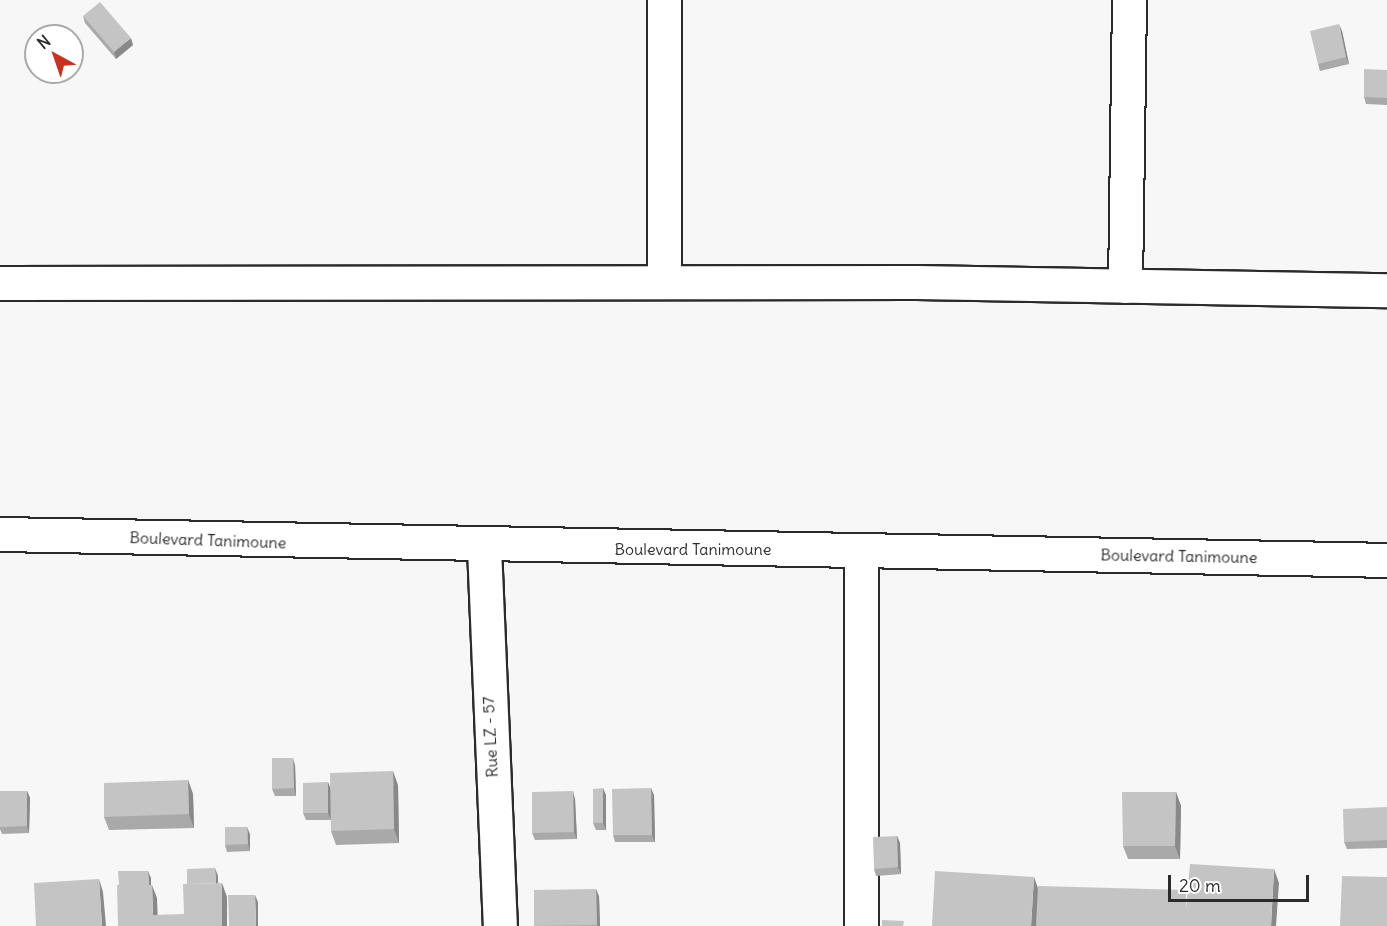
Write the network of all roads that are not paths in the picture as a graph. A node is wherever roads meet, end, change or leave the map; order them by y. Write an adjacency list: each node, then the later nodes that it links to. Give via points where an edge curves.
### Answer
1 (664, 0): 3 (main road)
2 (1130, 0): 5 (main road)
3 (664, 282): 4 (main road); 5 (main road)
4 (0, 283)
5 (1125, 286): 6 (main road)
6 (1387, 290)
7 (0, 534): 8 (main road, Boulevard Tanimoune)
8 (484, 547): 9 (main road, Boulevard Tanimoune); 11 (main road, Rue LZ - 57)
9 (861, 550): 10 (main road, Boulevard Tanimoune); 12 (main road)
10 (1387, 560)
11 (500, 926)
12 (861, 926)

